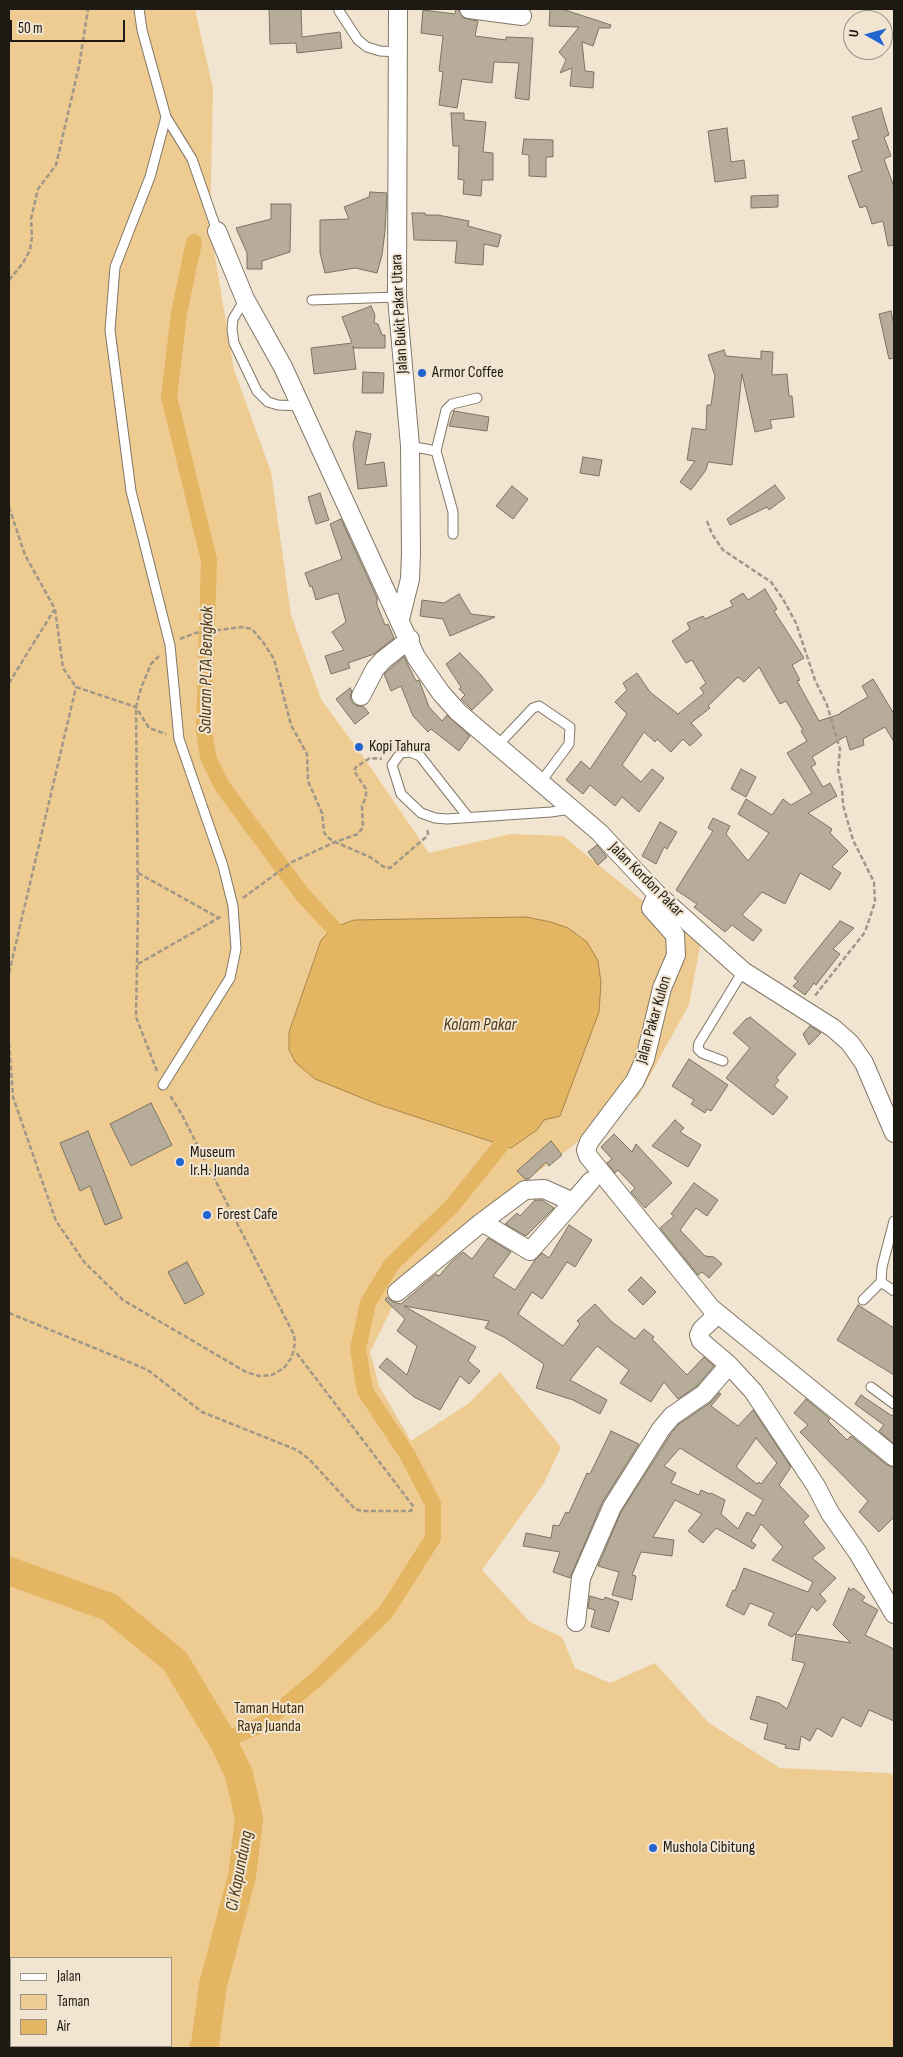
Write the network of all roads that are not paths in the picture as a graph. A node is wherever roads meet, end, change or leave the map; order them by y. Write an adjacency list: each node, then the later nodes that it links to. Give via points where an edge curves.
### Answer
1 (139, 9): 7 (lane)
2 (398, 9): 6 (street, Jalan Bukit Pakar Utara)
3 (470, 9): 5 (street)
4 (339, 11): 6 (lane, via 358,40 367,47)
5 (522, 16)
6 (398, 52): 9 (street, Jalan Bukit Pakar Utara)
7 (166, 117): 8 (lane, via 192,159); 27 (lane, via 150,177 116,267 110,330 131,491 170,645 179,739 223,866 233,906 236,949 230,978)
8 (218, 231): 10 (street, Jalan Kordon Pakar)
9 (397, 297): 11 (lane); 14 (street, Jalan Bukit Pakar Utara)
10 (245, 299): 13 (street, Jalan Kordon Pakar, via 284,367); 13 (lane, via 233,319 232,329 234,343 257,391 268,402)
11 (312, 300)
12 (477, 398): 15 (lane, via 452,404 446,410)
13 (301, 406): 17 (street, Jalan Kordon Pakar)
14 (410, 446): 15 (lane); 17 (street, Jalan Bukit Pakar Utara, via 411,562)
15 (436, 452): 16 (lane, via 453,512)
16 (453, 534)
17 (400, 619): 18 (street, Jalan Kordon Pakar)
18 (410, 639): 19 (street, via 379,664); 20 (street, Jalan Kordon Pakar, via 416,657 441,693)
19 (361, 696)
20 (496, 746): 21 (street, Jalan Kordon Pakar); 21 (lane, via 533,708 539,706 570,726 569,744)
21 (540, 783): 22 (street, Jalan Kordon Pakar)
22 (570, 809): 23 (lane); 24 (street, Jalan Kordon Pakar, via 599,832)
23 (468, 817): 23 (lane, via 420,756 401,753 392,765 401,794 421,813 435,818)
24 (657, 894): 25 (street, Jalan Kordon Pakar); 37 (street, Jalan Pakar Kulon, via 652,908 675,935 676,955 662,988 645,1059 635,1082 586,1150)
25 (743, 971): 26 (lane, via 699,1043 698,1049 702,1053); 28 (street, Jalan Kordon Pakar, via 833,1028 850,1044 864,1063)
26 (723, 1060)
27 (163, 1085)
28 (894, 1133)
29 (591, 1181): 30 (street)
30 (573, 1202): 32 (street, via 544,1189 525,1190); 32 (street, via 530,1252)
31 (894, 1220): 33 (lane)
32 (482, 1222): 35 (street)
33 (881, 1282): 34 (lane); 36 (lane)
34 (894, 1291)
35 (397, 1292)
36 (863, 1300)
37 (715, 1311): 38 (street, via 699,1335 701,1341); 41 (street)
38 (730, 1365): 42 (street, via 753,1391 816,1486); 43 (street, via 704,1394 672,1416 661,1429 612,1507 581,1578)
39 (871, 1387): 40 (lane)
40 (894, 1404)
41 (894, 1457)
42 (894, 1614)
43 (576, 1622)

